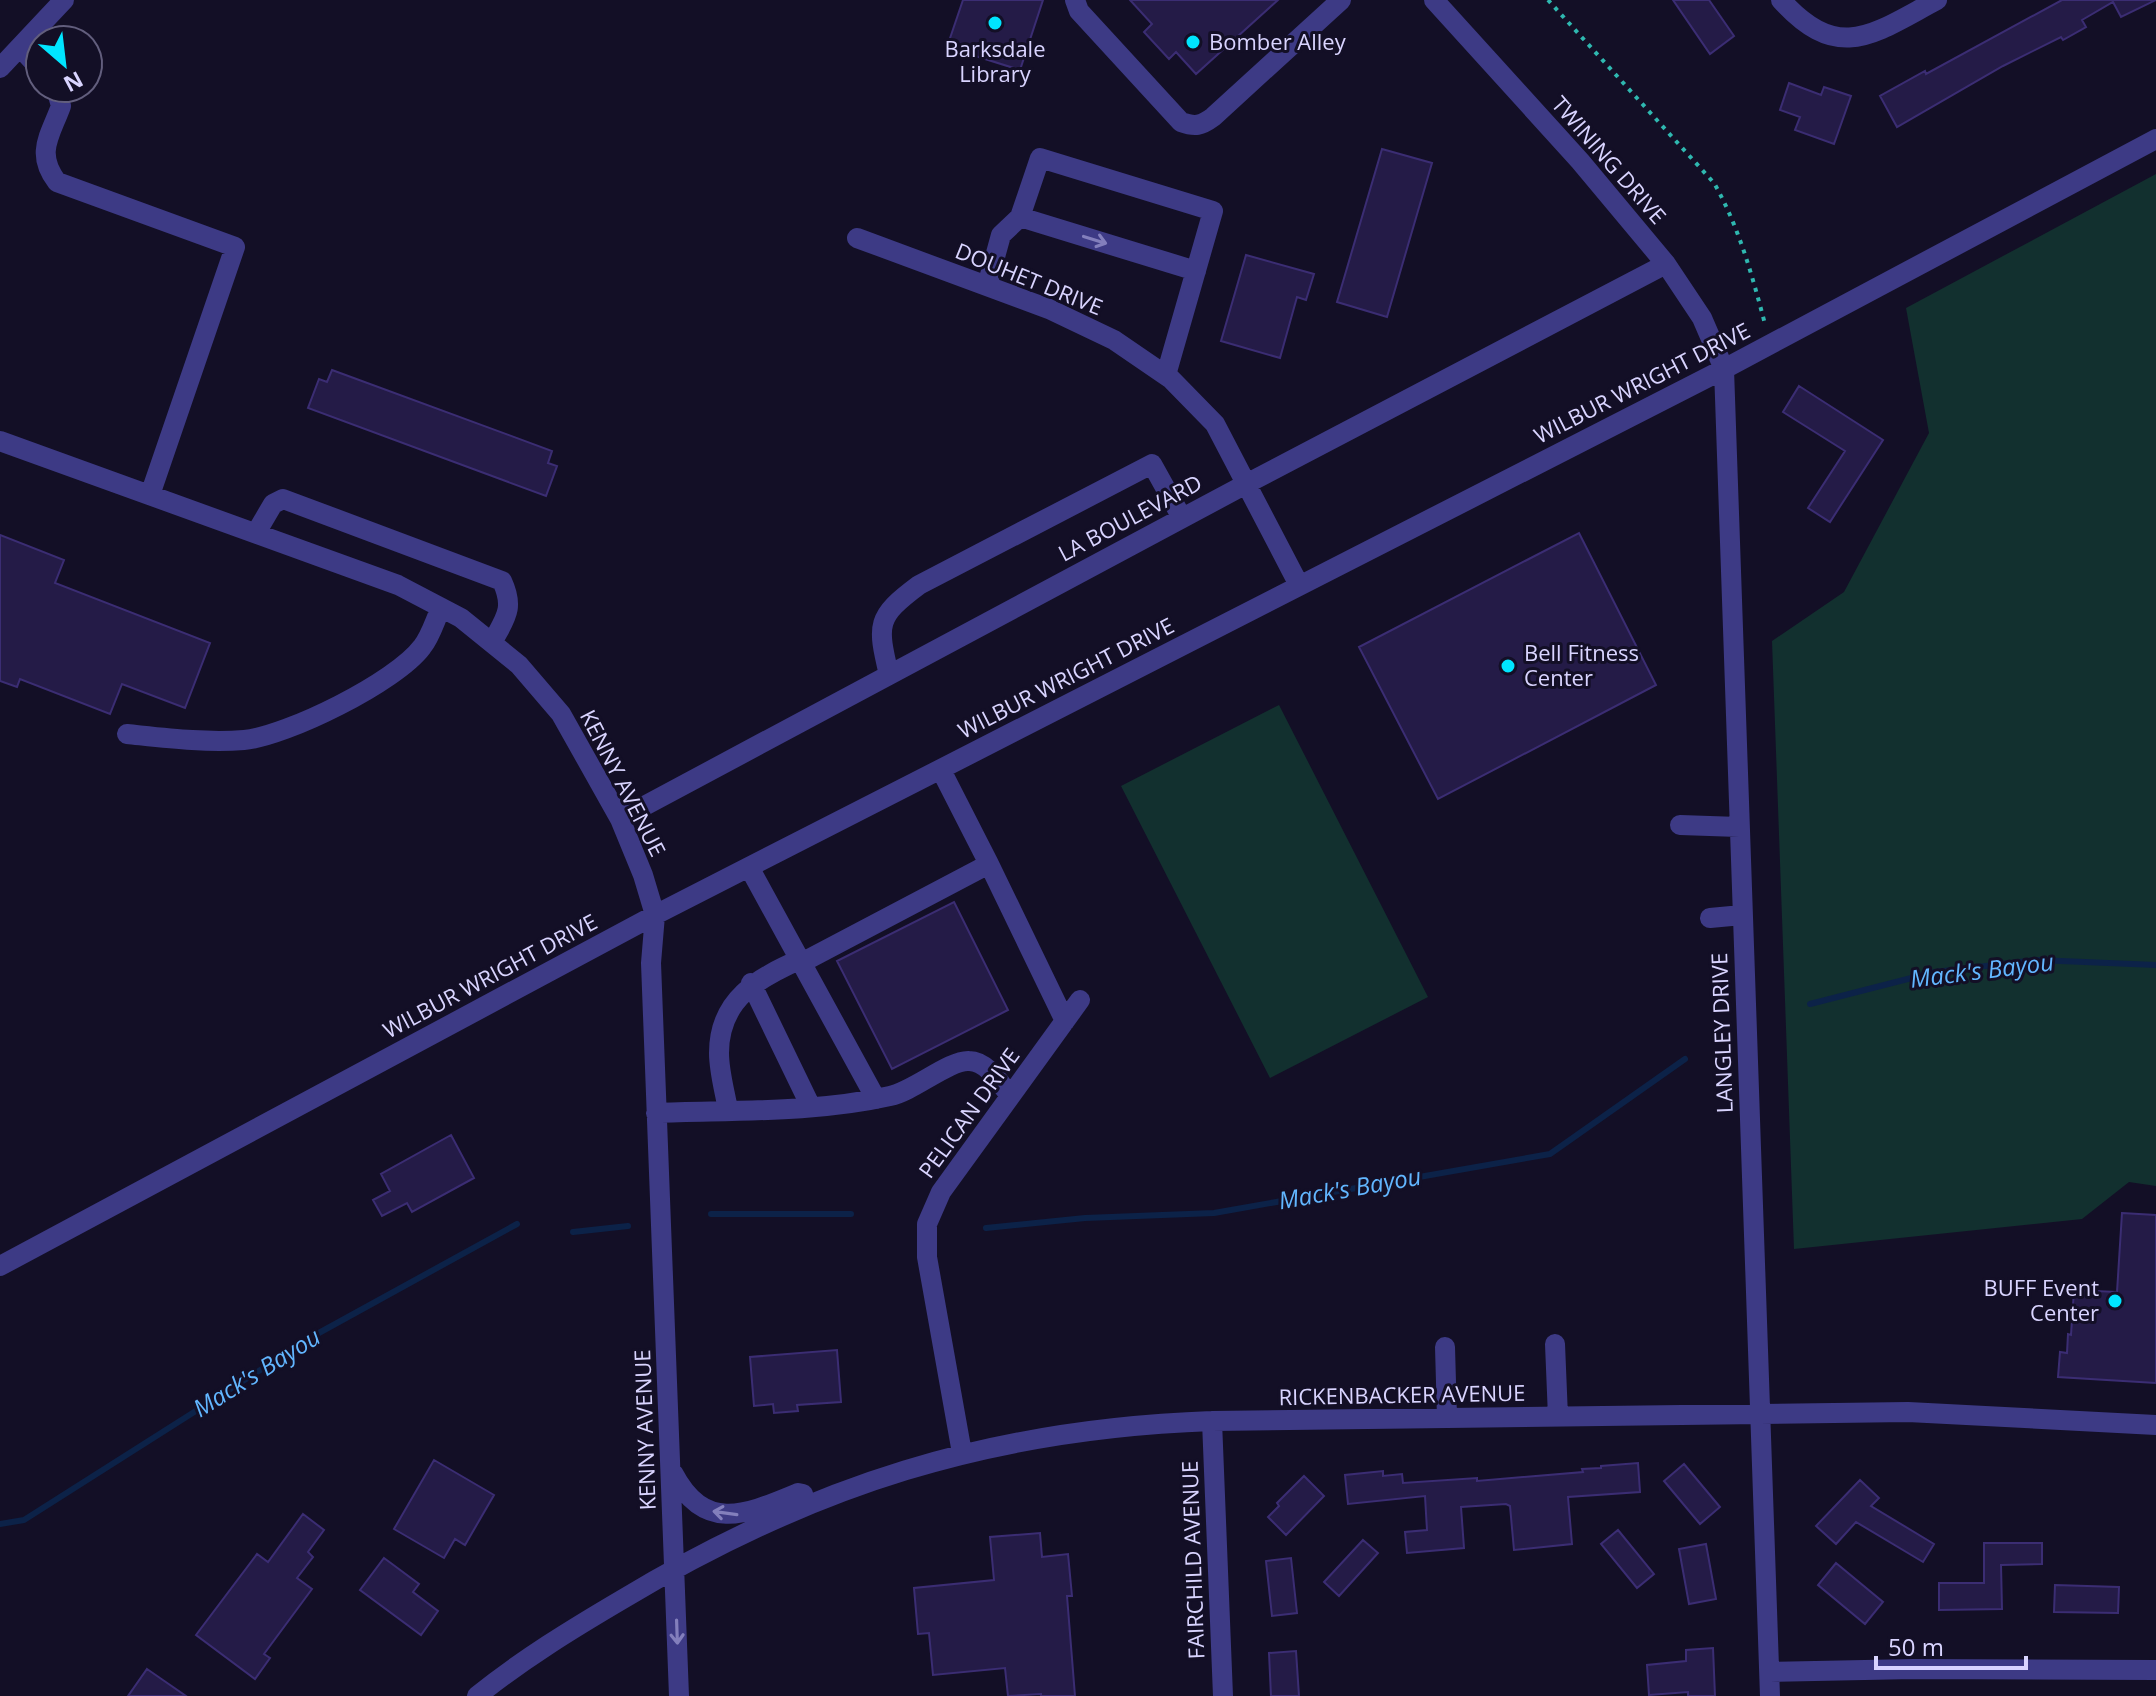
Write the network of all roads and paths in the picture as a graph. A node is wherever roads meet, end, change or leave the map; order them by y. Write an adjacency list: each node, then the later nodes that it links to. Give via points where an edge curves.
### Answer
1 (64, 0): 8 (street)
2 (1075, 0): 3 (street, via 1079,11 1181,122 1192,126 1213,117)
3 (1341, 0)
4 (1434, 0): 15 (street, TWINING DRIVE)
5 (1548, 0): 18 (path, via 1714,183 1750,265)
6 (1781, 0): 7 (street, via 1814,29 1846,39 1877,32)
7 (1937, 0)
8 (20, 47): 9 (street); 10 (street)
9 (24, 51)
10 (0, 68)
11 (60, 104): 23 (street, via 45,145 46,167 57,182 235,247)
12 (2156, 139): 19 (street, WILBUR WRIGHT DRIVE)
13 (1020, 217): 16 (street, one-way to 16); 16 (street, via 1040,158 1213,211); 17 (street, via 1001,235)
14 (857, 238): 17 (street, DOUHET DRIVE)
15 (1666, 264): 19 (street, TWINING DRIVE, via 1702,318); 22 (street, LA BOULEVARD)
16 (1196, 271): 20 (street)
17 (987, 286): 20 (street, DOUHET DRIVE, via 1114,340)
18 (1765, 324)
19 (1724, 369): 26 (street, WILBUR WRIGHT DRIVE); 34 (street, LANGLEY DRIVE)
20 (1166, 375): 22 (street, DOUHET DRIVE, via 1215,424)
21 (0, 441): 23 (street, KENNY AVENUE)
22 (1248, 483): 24 (street, LA BOULEVARD); 26 (street, DOUHET DRIVE)
23 (150, 495): 25 (street, KENNY AVENUE)
24 (1182, 518): 29 (street, LA BOULEVARD); 29 (street, via 1152,464 919,585 894,603 883,619)
25 (256, 533): 27 (street, KENNY AVENUE, via 398,585); 28 (street, via 273,504 283,499 502,581 509,611)
26 (1299, 585): 31 (street, WILBUR WRIGHT DRIVE)
27 (441, 608): 28 (street, KENNY AVENUE); 30 (street, via 423,646 404,665 286,729 245,740)
28 (492, 643): 32 (street, KENNY AVENUE, via 519,665 561,714)
29 (889, 675): 32 (street, LA BOULEVARD)
30 (127, 734)
31 (941, 770): 35 (street); 36 (street, WILBUR WRIGHT DRIVE)
32 (620, 819): 37 (street, KENNY AVENUE)
33 (1680, 825): 34 (street)
34 (1739, 827): 38 (street, LANGLEY DRIVE)
35 (989, 864): 40 (street); 43 (street)
36 (749, 867): 37 (street, WILBUR WRIGHT DRIVE); 40 (street)
37 (655, 915): 48 (street, KENNY AVENUE, via 651,963); 49 (street, WILBUR WRIGHT DRIVE)
38 (1742, 915): 39 (street); 52 (street, LANGLEY DRIVE)
39 (1710, 918)
40 (802, 960): 41 (street); 45 (street)
41 (751, 983): 46 (street); 47 (street, via 723,1029 719,1054)
42 (1080, 1000): 43 (street, PELICAN DRIVE)
43 (1065, 1021): 44 (street, PELICAN DRIVE)
44 (1010, 1096): 45 (street, via 991,1073 967,1060 895,1096); 57 (street, PELICAN DRIVE, via 934,1203 926,1234)
45 (876, 1099): 46 (street)
46 (811, 1107): 47 (street)
47 (728, 1110): 48 (street)
48 (656, 1113): 58 (street, KENNY AVENUE)
49 (0, 1266)
50 (1555, 1344): 53 (street)
51 (1445, 1347): 54 (street)
52 (1759, 1414): 53 (street, RICKENBACKER AVENUE); 56 (street, RICKENBACKER AVENUE, via 1970,1414); 62 (street, LANGLEY DRIVE)
53 (1558, 1417): 54 (street, RICKENBACKER AVENUE)
54 (1447, 1418): 55 (street, RICKENBACKER AVENUE)
55 (1212, 1421): 57 (street, RICKENBACKER AVENUE, via 1090,1430); 65 (street, FAIRCHILD AVENUE)
56 (2156, 1425)
57 (962, 1453): 59 (street, RICKENBACKER AVENUE)
58 (672, 1471): 59 (street, one-way to 58, via 798,1493 749,1513 720,1514 692,1502); 60 (street, KENNY AVENUE)
59 (827, 1496): 60 (street, RICKENBACKER AVENUE)
60 (675, 1568): 63 (street, RICKENBACKER AVENUE, via 553,1640); 64 (street, KENNY AVENUE, one-way to 64)
61 (2156, 1670): 62 (street)
62 (1770, 1672): 66 (street, LANGLEY DRIVE)
63 (477, 1696)
64 (679, 1696)
65 (1223, 1696)
66 (1770, 1696)

